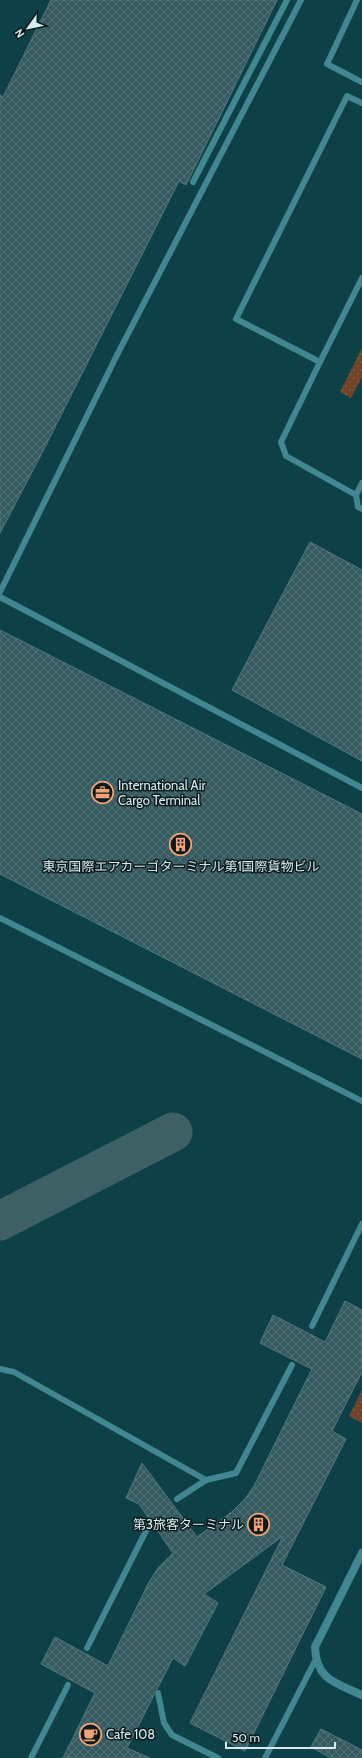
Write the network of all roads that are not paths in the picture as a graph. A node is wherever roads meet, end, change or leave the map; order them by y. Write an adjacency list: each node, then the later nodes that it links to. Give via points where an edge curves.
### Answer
1 (287, 0): 6 (lane)
2 (301, 0): 12 (lane, via 117,355)
3 (357, 0): 4 (lane, via 327,64)
4 (362, 81)
5 (362, 103): 8 (lane, via 347,96 236,319)
6 (193, 182)
7 (362, 278): 8 (lane)
8 (320, 362): 10 (lane, via 281,442 286,456)
9 (362, 483): 10 (lane)
10 (356, 495): 11 (lane, via 358,507)
11 (362, 509)
12 (0, 592)
13 (0, 597): 14 (lane)
14 (362, 788)
15 (0, 918): 16 (lane)
16 (362, 1101)
17 (362, 1224): 18 (lane)
18 (312, 1326)
19 (292, 1365): 21 (lane, via 236,1472)
20 (0, 1368): 21 (lane, via 14,1372)
21 (206, 1480): 22 (lane)
22 (177, 1499)
23 (149, 1525): 25 (lane)
24 (362, 1553): 26 (street, via 315,1647)
25 (87, 1648)
26 (315, 1661): 29 (street, via 321,1672); 30 (lane)
27 (68, 1685): 31 (lane)
28 (158, 1694): 32 (lane, via 164,1723 172,1735)
29 (362, 1695)
30 (268, 1757)
31 (31, 1758)
32 (218, 1758)

